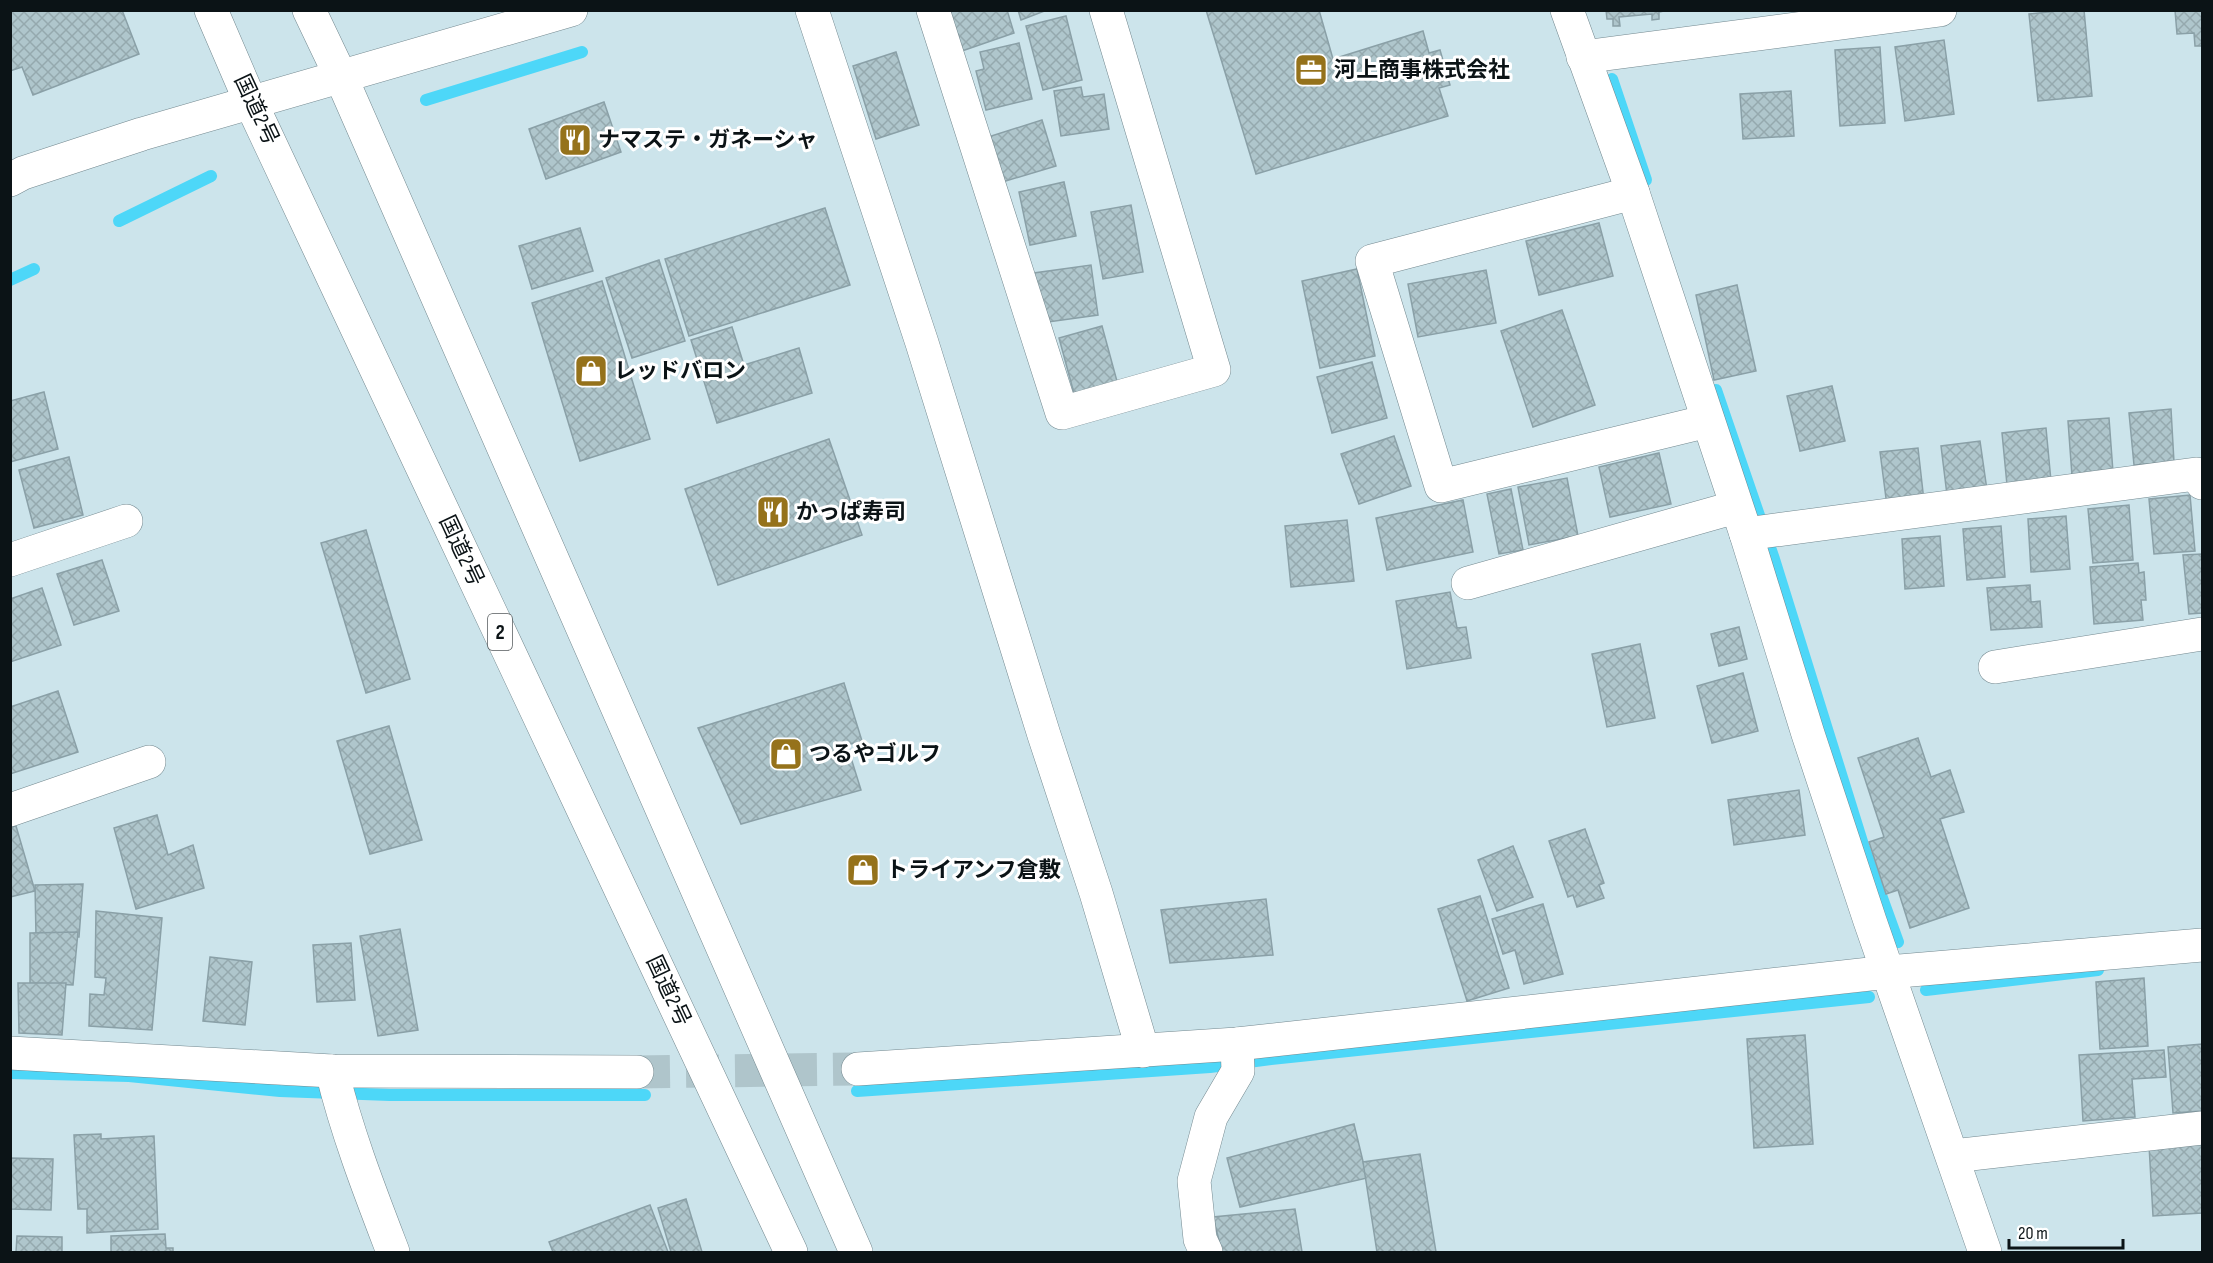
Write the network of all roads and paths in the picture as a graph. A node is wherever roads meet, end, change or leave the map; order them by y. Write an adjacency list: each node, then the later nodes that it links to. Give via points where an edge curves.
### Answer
1 (211, 10): 12 (main road, 国道2号 / 2)
2 (309, 10): 11 (main road)
3 (571, 10): 11 (main road)
4 (812, 10): 27 (main road, via 922,342)
5 (933, 10): 6 (main road, via 1062,413 1214,370)
6 (1106, 10)
7 (1567, 10): 10 (main road)
8 (1940, 10): 9 (main road)
9 (1843, 17): 10 (main road)
10 (1583, 57): 14 (main road)
11 (341, 77): 12 (main road); 37 (main road)
12 (251, 103): 13 (main road); 36 (main road, 国道2号 / 2)
13 (15, 167)
14 (1633, 193): 15 (main road); 15 (main road, via 1372,261 1441,486)
15 (1708, 421): 18 (main road)
16 (2202, 483): 18 (main road, via 2196,474)
17 (126, 521): 19 (main road)
18 (1752, 526): 20 (main road); 26 (main road, via 1782,657)
19 (10, 560)
20 (1468, 583)
21 (2202, 634): 22 (main road)
22 (1995, 667)
23 (149, 762): 24 (main road)
24 (10, 810)
25 (2202, 945): 26 (main road)
26 (1888, 972): 29 (main road); 34 (main road)
27 (1143, 1051): 29 (main road); 30 (main road)
28 (10, 1053): 32 (main road)
29 (1237, 1056): 38 (main road, via 1211,1117 1194,1181 1200,1239)
30 (858, 1069)
31 (637, 1072): 32 (main road)
32 (336, 1086): 35 (main road, via 355,1152)
33 (2202, 1128): 34 (main road)
34 (1953, 1156): 39 (main road)
35 (393, 1252)
36 (791, 1252)
37 (856, 1252)
38 (1206, 1252)
39 (1985, 1252)

